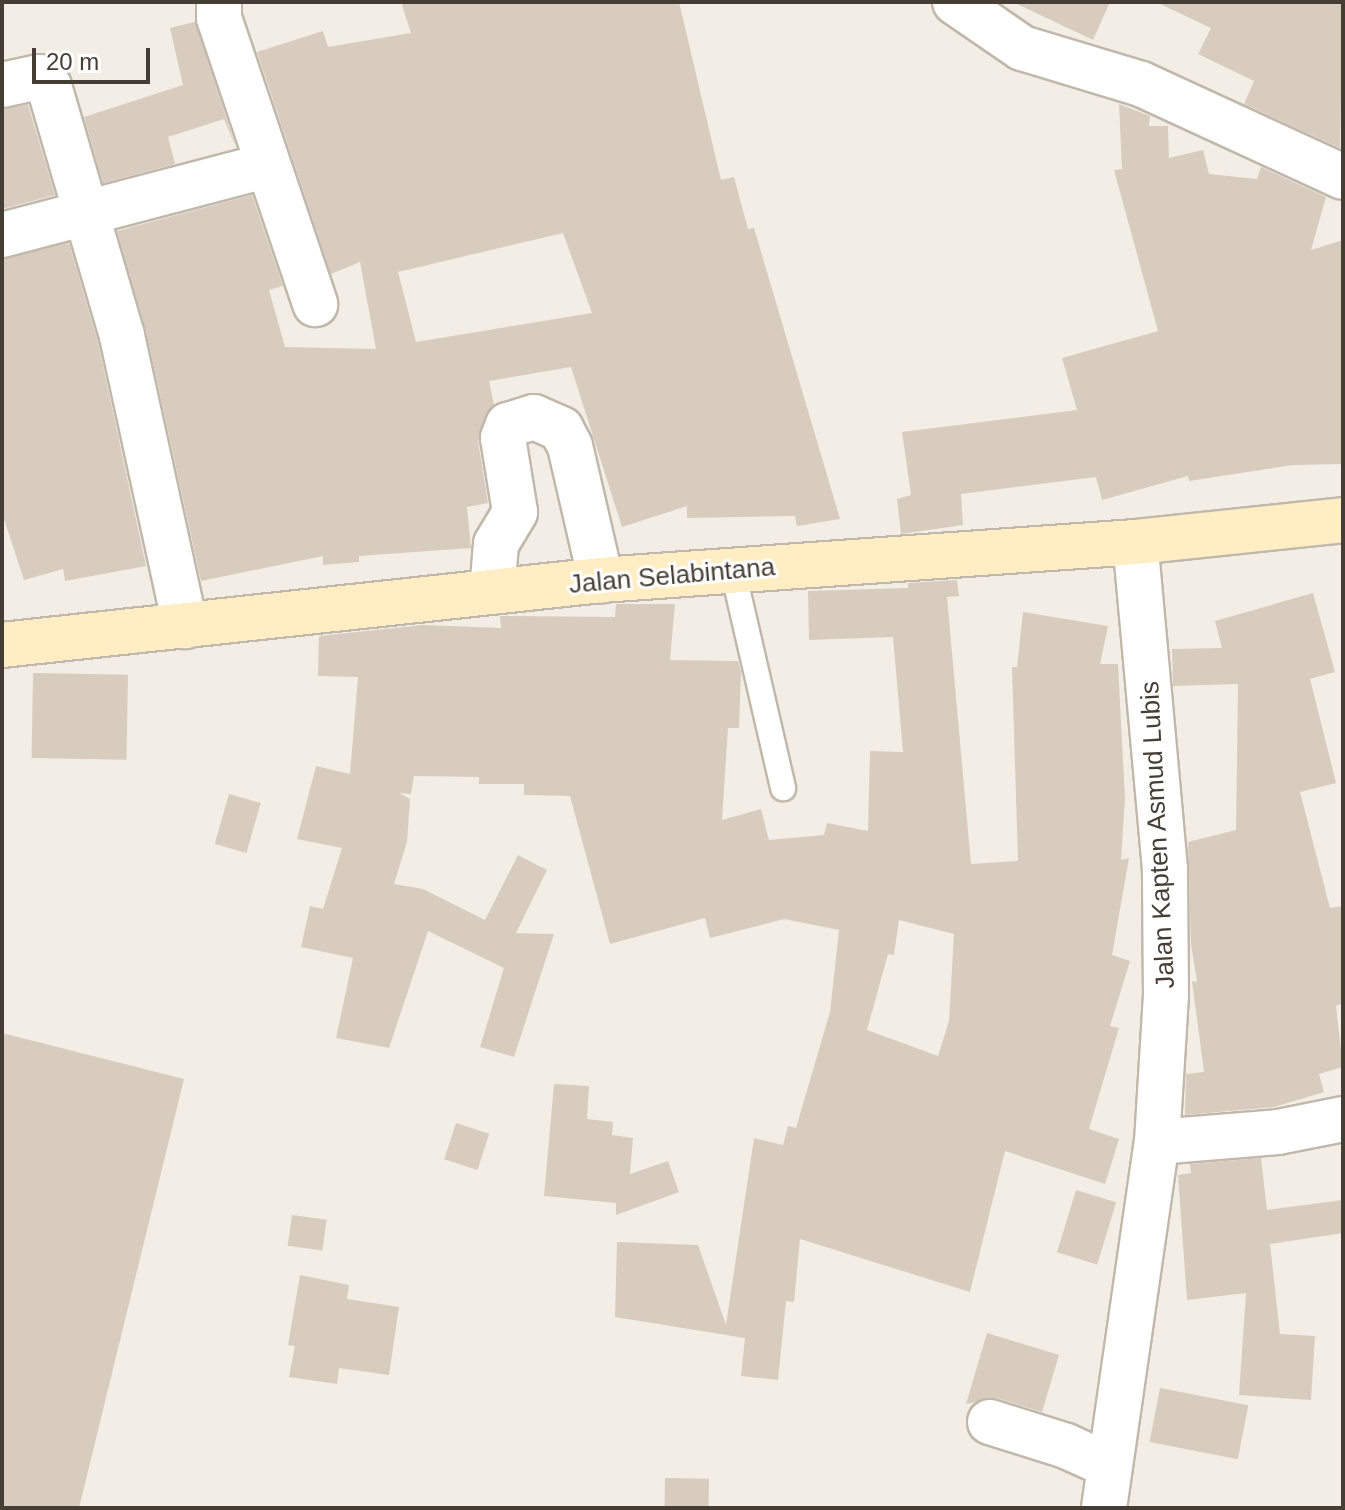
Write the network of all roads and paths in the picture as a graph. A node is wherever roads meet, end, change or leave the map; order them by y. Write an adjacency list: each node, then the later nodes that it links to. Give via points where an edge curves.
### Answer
1 (219, 2): 4 (street, via 219,18)
2 (955, 2): 5 (street, via 1022,48 1141,84)
3 (2, 85): 6 (street, via 39,77 48,82)
4 (268, 165): 6 (street); 8 (street)
5 (1343, 177)
6 (88, 212): 7 (street); 14 (street, via 122,336)
7 (2, 235)
8 (315, 304)
9 (1343, 520): 10 (street, Jalan Selabintana)
10 (1135, 542): 11 (street, Jalan Selabintana); 18 (street, Jalan Kapten Asmud Lubis, via 1165,869 1166,995)
11 (733, 571): 12 (street, Jalan Selabintana); 16 (lane)
12 (601, 580): 13 (street, Jalan Selabintana); 13 (street, via 570,446 561,429 534,417 508,425 503,438 515,512 496,544)
13 (492, 592): 14 (street, Jalan Selabintana)
14 (185, 626): 15 (street, Jalan Selabintana)
15 (2, 645)
16 (783, 788)
17 (1343, 1119): 18 (street, via 1265,1134)
18 (1157, 1142): 20 (street, Jalan Kapten Asmud Lubis)
19 (990, 1422): 20 (street, via 1066,1446)
20 (1107, 1487)

